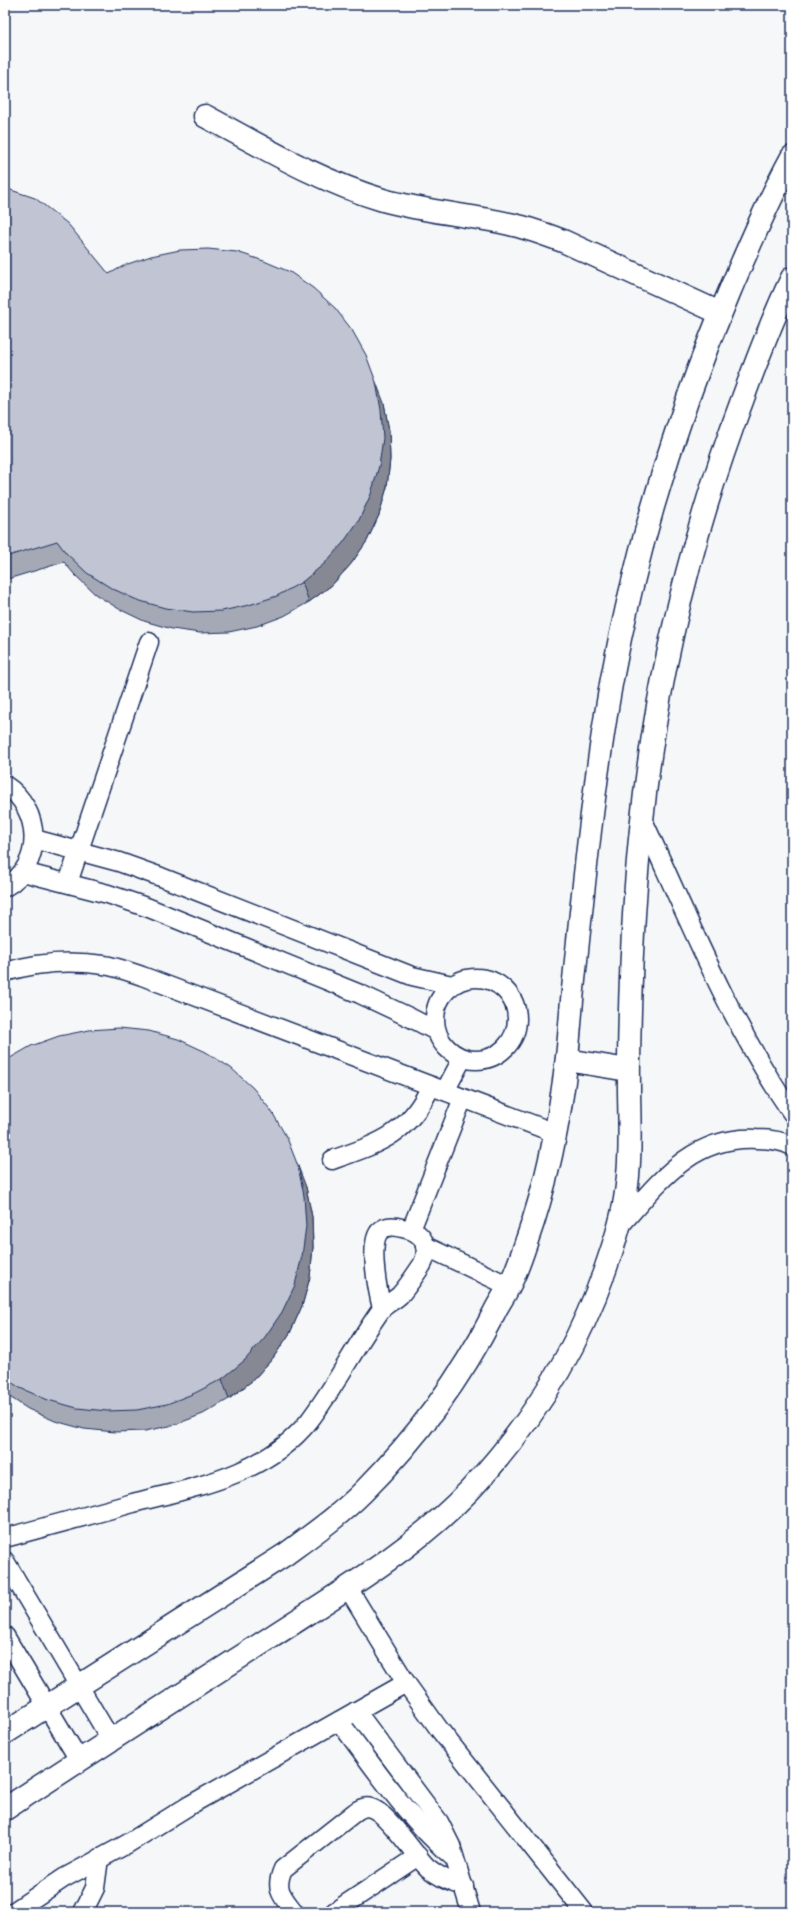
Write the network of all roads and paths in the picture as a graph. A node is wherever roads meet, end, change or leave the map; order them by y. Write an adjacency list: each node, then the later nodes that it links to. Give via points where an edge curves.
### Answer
1 (205, 116): 4 (street, via 306,170 344,187 424,210 539,232)
2 (792, 156): 4 (street, via 746,251)
3 (792, 278): 7 (street, via 729,433 705,508 667,660)
4 (720, 313): 17 (street, via 680,419 653,506 630,593 613,675 597,771)
5 (150, 642): 9 (lane)
6 (5, 785): 8 (lane, via 26,805 33,822)
7 (642, 818): 18 (street, via 635,897); 21 (lane, via 724,995)
8 (34, 839): 9 (lane); 10 (lane, via 31,856)
9 (79, 851): 11 (lane); 14 (lane, via 161,877 412,976)
10 (23, 872): 11 (lane); 12 (lane)
11 (68, 883): 15 (lane, via 190,924 360,994)
12 (5, 887)
13 (5, 972): 19 (lane, via 28,965 66,961 105,965 142,976)
14 (452, 985): 15 (lane, via 442,994 437,1006 434,1018); 16 (lane, via 477,978 495,983 510,996 518,1020 509,1044 499,1053 488,1059)
15 (436, 1031): 16 (lane, via 442,1043)
16 (462, 1059): 19 (lane)
17 (567, 1060): 18 (street); 22 (street)
18 (628, 1070): 25 (street, via 629,1172)
19 (438, 1088): 20 (lane); 24 (lane, via 404,1126 391,1136 377,1144)
20 (463, 1098): 22 (lane); 26 (lane)
21 (792, 1113)
22 (555, 1133): 28 (street, via 527,1241)
23 (792, 1146): 25 (lane, via 786,1142 745,1138 706,1147 673,1168)
24 (332, 1160)
25 (620, 1227): 32 (street, via 594,1301 578,1336 544,1396 517,1434 451,1509 413,1541)
26 (411, 1230): 27 (lane, via 422,1239); 29 (lane, via 387,1227 380,1231 376,1238 374,1246 377,1283)
27 (425, 1246): 28 (lane); 29 (lane, via 423,1264 406,1288)
28 (509, 1286): 35 (street, via 485,1331 447,1390 411,1439 362,1493 326,1525 286,1554)
29 (382, 1308): 30 (lane, via 330,1392 308,1422 286,1444 250,1468 216,1482)
30 (5, 1538)
31 (5, 1561): 35 (lane)
32 (348, 1588): 34 (lane); 40 (street)
33 (5, 1636): 36 (lane)
34 (406, 1683): 37 (lane); 52 (lane, via 474,1774)
35 (79, 1686): 36 (street); 40 (lane)
36 (47, 1706): 39 (street); 41 (lane)
37 (356, 1711): 38 (lane); 45 (lane, via 432,1810 446,1834)
38 (339, 1721): 44 (lane); 45 (lane, via 418,1823)
39 (5, 1733)
40 (111, 1740): 41 (street)
41 (79, 1760): 42 (street)
42 (5, 1809)
43 (418, 1856): 46 (lane, via 438,1875); 49 (lane, via 377,1811 359,1809 283,1869 279,1878 279,1890); 50 (lane)
44 (100, 1858): 47 (lane); 48 (lane, via 94,1888)
45 (455, 1859): 46 (lane)
46 (464, 1886): 51 (lane)
47 (13, 1912)
48 (83, 1912)
49 (294, 1912)
50 (334, 1912)
51 (471, 1912)
52 (584, 1912)

